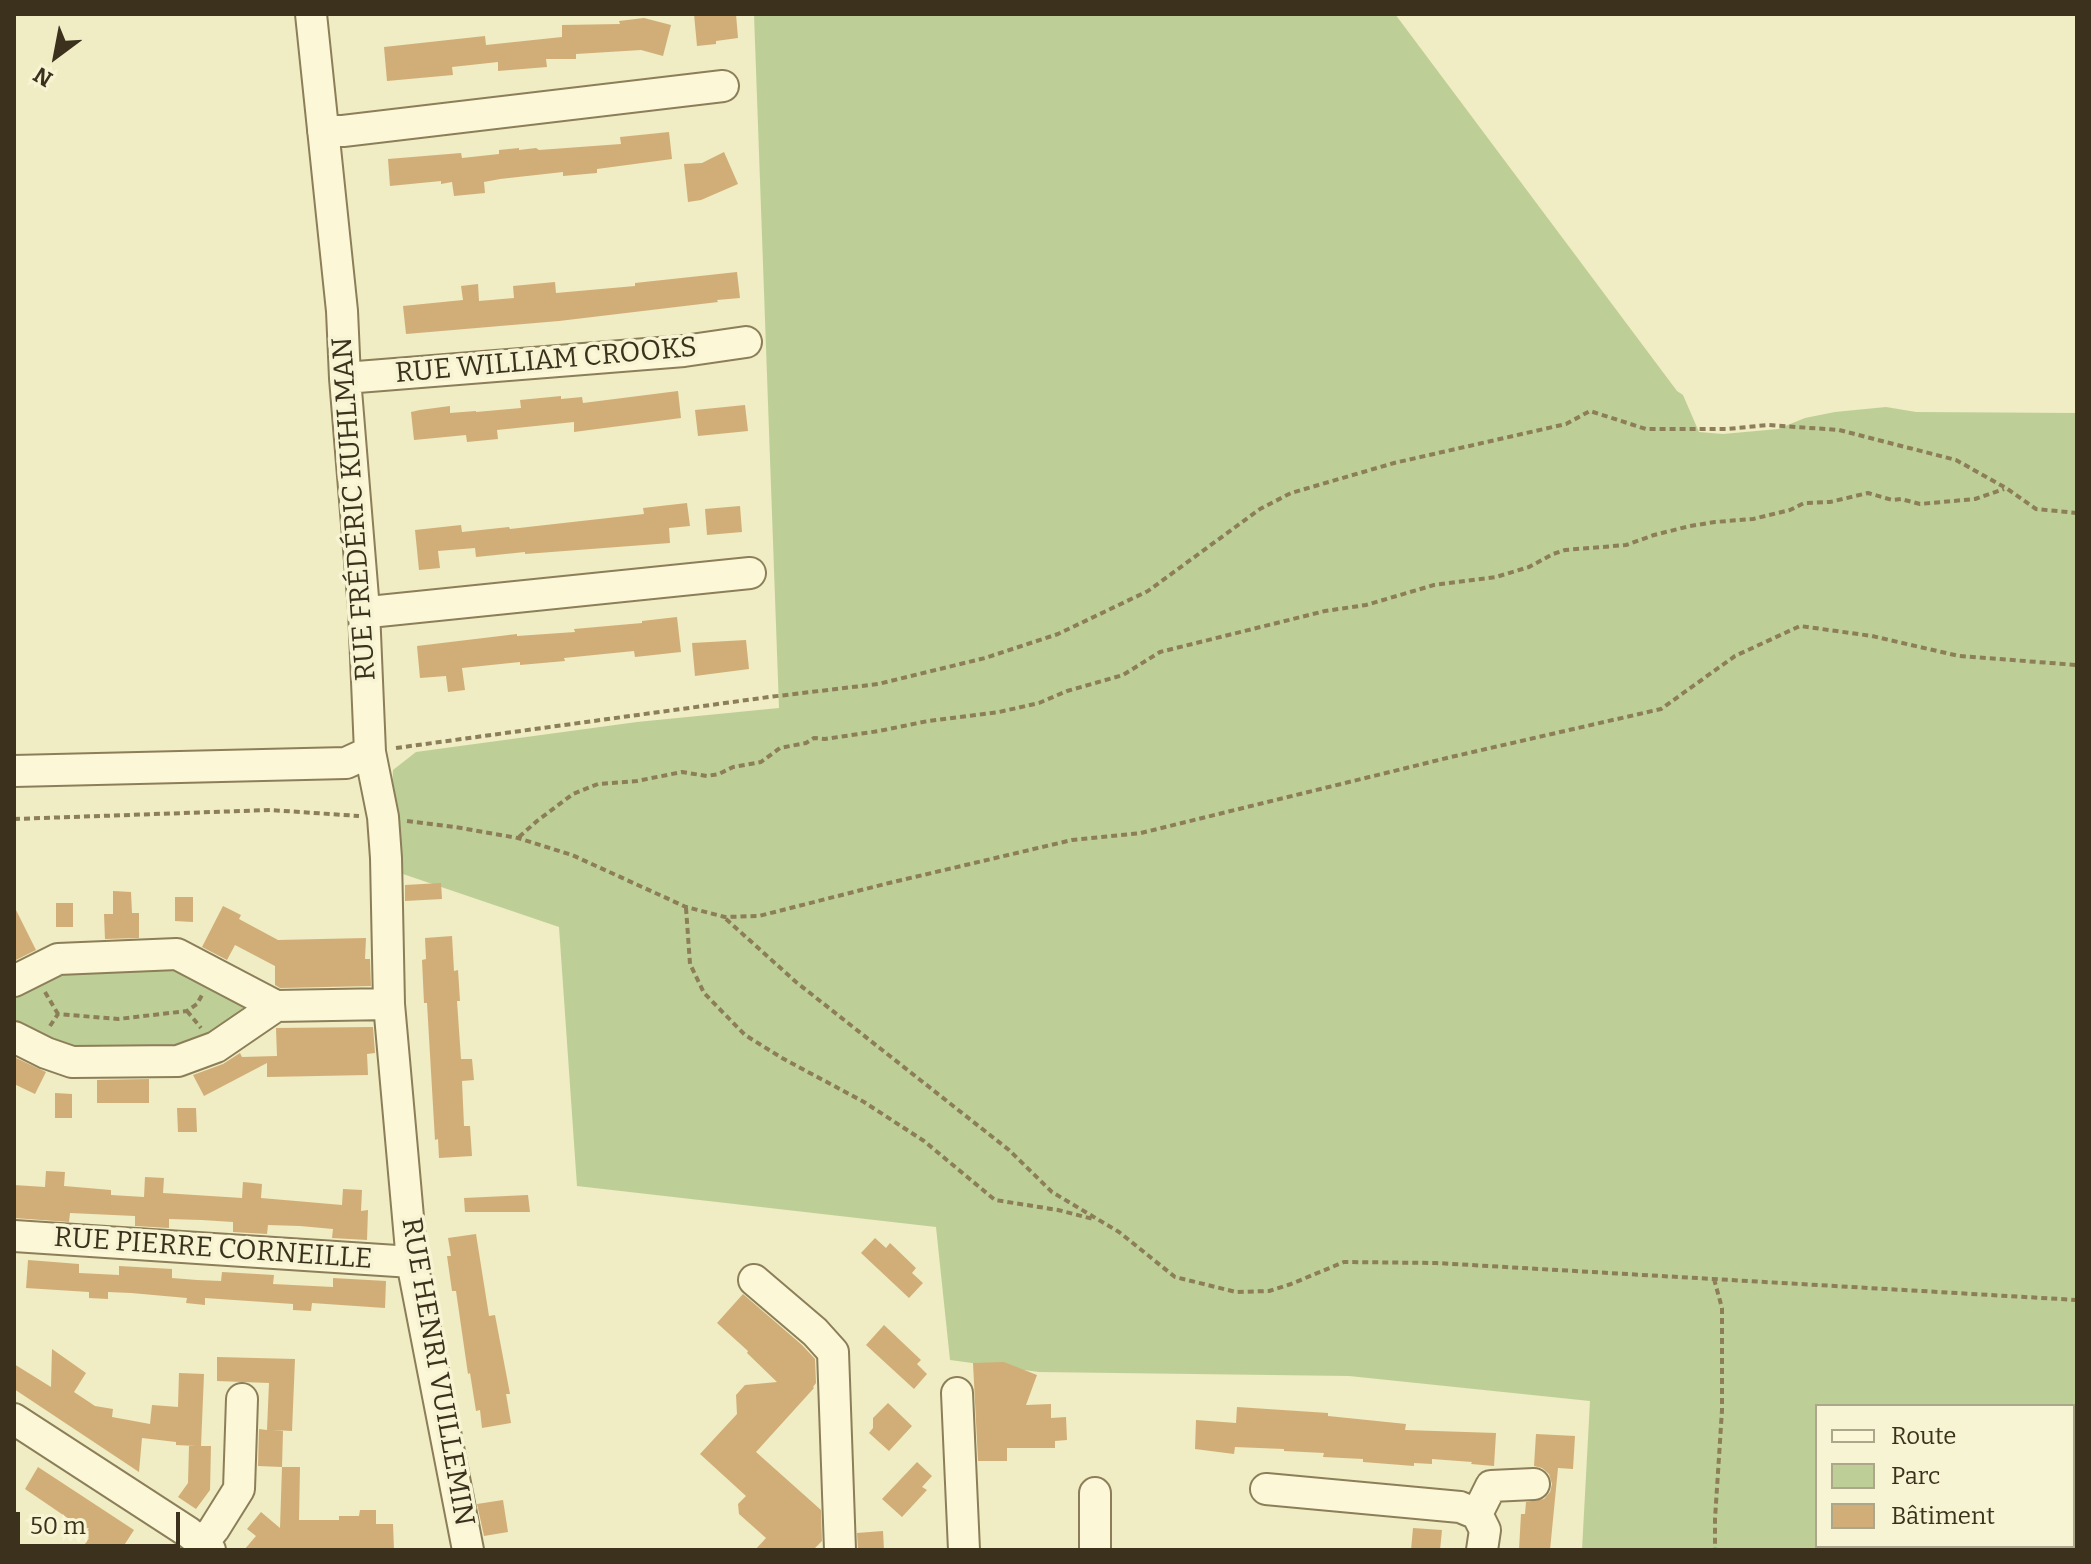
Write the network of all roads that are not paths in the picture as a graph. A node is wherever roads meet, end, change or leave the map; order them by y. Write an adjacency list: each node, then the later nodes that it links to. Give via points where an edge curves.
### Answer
1 (311, 14): 3 (street, RUE FRÉDÉRIC KUHLMAN)
2 (723, 86): 3 (street)
3 (323, 131): 5 (street, RUE FRÉDÉRIC KUHLMAN)
4 (746, 342): 5 (street, RUE WILLIAM CROOKS)
5 (345, 378): 7 (street, RUE FRÉDÉRIC KUHLMAN)
6 (750, 573): 7 (street)
7 (364, 610): 8 (street, RUE FRÉDÉRIC KUHLMAN)
8 (370, 752): 9 (street, via 346,763); 11 (street, RUE FRÉDÉRIC KUHLMAN, via 383,817)
9 (14, 771)
10 (14, 981): 12 (street, via 58,959 177,954)
11 (389, 1004): 12 (street); 15 (street, RUE HENRI VUILLEMIN)
12 (276, 1006): 13 (street, via 216,1047 178,1061 72,1062)
13 (24, 1042)
14 (14, 1236): 15 (street, RUE PIERRE CORNEILLE)
15 (412, 1262): 25 (street, RUE HENRI VUILLEMIN)
16 (754, 1280): 26 (street, via 833,1352)
17 (957, 1393): 27 (street)
18 (242, 1399): 24 (street, via 239,1489)
19 (14, 1419): 24 (street)
20 (1534, 1484): 23 (street, via 1491,1486)
21 (1266, 1489): 23 (street, via 1460,1507)
22 (1095, 1493): 28 (street)
23 (1477, 1514): 29 (street, via 1485,1530)
24 (206, 1547)
25 (468, 1550)
26 (840, 1550)
27 (964, 1550)
28 (1095, 1550)
29 (1482, 1550)

